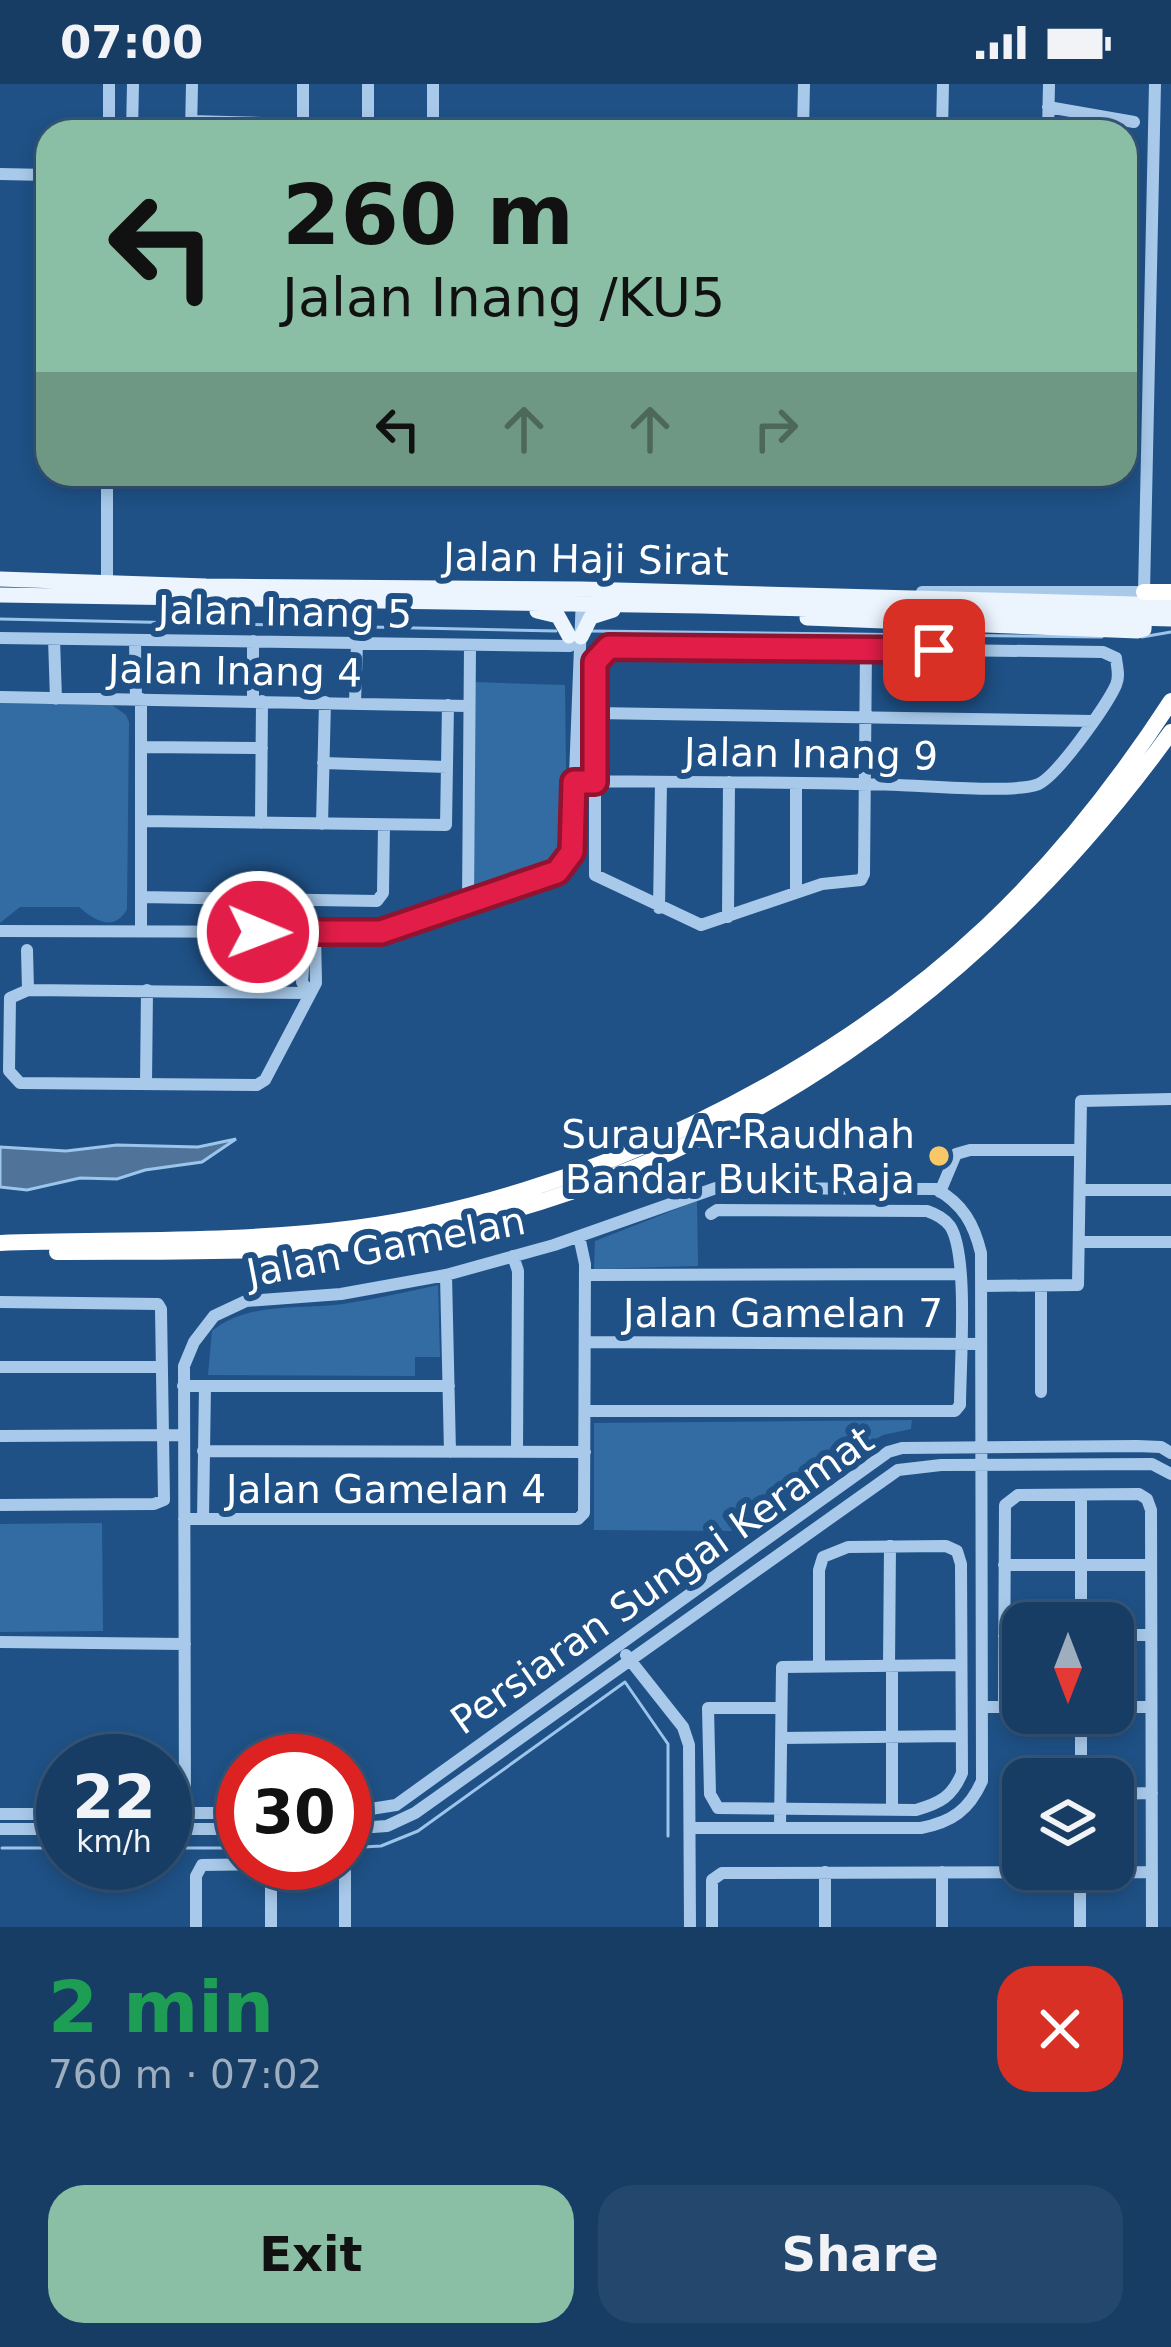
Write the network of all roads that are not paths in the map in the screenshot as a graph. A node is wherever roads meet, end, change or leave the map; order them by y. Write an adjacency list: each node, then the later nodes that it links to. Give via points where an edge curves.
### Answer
1 (109, 84): 12 (street)
2 (133, 84): 13 (street)
3 (192, 84): 14 (street)
4 (303, 84): 15 (street)
5 (368, 84): 16 (street)
6 (434, 84): 17 (street)
7 (804, 84): 18 (street)
8 (1049, 84): 11 (street)
9 (1155, 84): 27 (street)
10 (939, 85): 19 (street)
11 (1048, 107): 20 (street); 21 (street)
12 (109, 120)
13 (132, 120)
14 (191, 120)
15 (303, 120)
16 (368, 120)
17 (433, 120)
18 (803, 120)
19 (941, 120)
20 (1048, 120)
21 (1123, 120)
22 (0, 174): 23 (street)
23 (36, 175)
24 (107, 486): 26 (street)
25 (0, 579): 26 (main road, Jalan Haji Sirat)
26 (106, 580): 30 (main road, Jalan Haji Sirat)
27 (1144, 592): 28 (highway); 31 (street); 35 (main road, via 1145,625 1138,631 836,621)
28 (1171, 592)
29 (0, 597): 32 (main road, Jalan Haji Sirat)
30 (575, 597): 31 (main road, Jalan Haji Sirat); 32 (main road, Jalan Haji Sirat); 34 (main road, Jalan Haji Sirat); 37 (street)
31 (873, 597): 33 (main road, Jalan Haji Sirat)
32 (450, 602): 37 (main road, via 550,612)
33 (1171, 605)
34 (640, 606): 35 (main road, Jalan Haji Sirat); 37 (main road, via 605,612)
35 (700, 606): 36 (main road, Jalan Haji Sirat)
36 (1171, 619)
37 (574, 630): 43 (street, Jalan Inang 5); 62 (street)
38 (0, 638): 39 (street, Jalan Inang 5)
39 (54, 639): 40 (street, Jalan Inang 5); 46 (street)
40 (135, 640): 41 (street, Jalan Inang 5); 47 (street)
41 (253, 641): 42 (street, Jalan Inang 5); 48 (street)
42 (357, 643): 43 (street, Jalan Inang 5); 51 (street)
43 (470, 646): 53 (street)
44 (866, 649): 54 (street, via 609,647 595,662); 55 (street); 56 (street, via 1110,653 1119,678)
45 (0, 697): 46 (street, Jalan Inang 4)
46 (56, 699): 47 (street, Jalan Inang 4)
47 (138, 699): 48 (street, Jalan Inang 4); 58 (street)
48 (258, 701): 50 (street, Jalan Inang 4); 59 (street)
49 (1171, 701): 94 (highway, via 988,926 785,1076 700,1120 516,1193 355,1228)
50 (325, 702): 51 (street, Jalan Inang 4); 60 (street)
51 (355, 703): 52 (street, Jalan Inang 4)
52 (448, 705): 53 (street, Jalan Inang 4); 61 (street)
53 (469, 706): 74 (street)
54 (595, 713): 55 (street); 63 (street)
55 (866, 718): 56 (street); 67 (street)
56 (1093, 721): 67 (street, Jalan Inang 9, via 1046,780 1031,786)
57 (1171, 732): 95 (highway, via 1030,900 932,992 710,1134 521,1208 427,1232 282,1249)
58 (141, 747): 59 (street); 68 (street)
59 (262, 748): 69 (street)
60 (323, 763): 61 (street); 70 (street)
61 (447, 767): 71 (street, via 446,825)
62 (574, 782): 63 (street, Jalan Inang 9); 74 (street, via 567,863)
63 (595, 782): 64 (street, Jalan Inang 9); 75 (street, via 596,875)
64 (662, 782): 65 (street, Jalan Inang 9); 75 (street)
65 (729, 782): 66 (street, Jalan Inang 9); 76 (street)
66 (796, 784): 67 (street, Jalan Inang 9); 72 (street)
67 (866, 784): 72 (street, via 861,880)
68 (141, 821): 69 (street); 73 (street)
69 (261, 823): 70 (street)
70 (322, 824): 71 (street)
71 (384, 825): 73 (street, via 377,901)
72 (796, 892): 76 (street)
73 (141, 897): 78 (street)
74 (468, 901): 79 (street, via 381,932)
75 (659, 908): 76 (street, via 701,926)
76 (728, 916)
77 (0, 931): 78 (street)
78 (141, 931): 79 (street)
79 (311, 933): 83 (street, via 316,983)
80 (28, 950): 81 (street)
81 (28, 990): 82 (street); 84 (street, via 10,998 13,1079)
82 (147, 990): 83 (street); 84 (street)
83 (309, 993): 84 (street, via 265,1080)
84 (146, 1084)
85 (1171, 1099): 86 (street, via 1084,1098)
86 (1080, 1150): 87 (street); 89 (street, via 956,1154)
87 (1080, 1190): 88 (street); 92 (street)
88 (1171, 1190)
89 (940, 1192): 91 (street, Jalan Gamelan, via 716,1188); 100 (street, via 975,1230)
90 (711, 1214): 98 (street, via 927,1211 950,1227)
91 (579, 1236): 96 (street, Jalan Gamelan); 97 (street)
92 (1079, 1242): 93 (street); 101 (street, via 1078,1286)
93 (1171, 1242)
94 (0, 1243)
95 (0, 1253)
96 (513, 1256): 99 (street, Jalan Gamelan); 119 (street)
97 (585, 1270): 98 (street); 103 (street)
98 (960, 1274): 104 (street)
99 (447, 1280): 108 (street, Jalan Gamelan, via 246,1301 214,1316 194,1342); 110 (street)
100 (981, 1286): 101 (street); 105 (street)
101 (1042, 1286): 111 (street)
102 (0, 1302): 107 (street, via 158,1304)
103 (585, 1342): 104 (street, Jalan Gamelan 7); 112 (street)
104 (960, 1344): 105 (street, Jalan Gamelan 7); 112 (street, via 955,1411)
105 (981, 1344): 116 (street)
106 (0, 1367): 107 (street)
107 (161, 1367): 115 (street)
108 (183, 1386): 109 (street); 113 (street, Jalan Gamelan)
109 (205, 1386): 110 (street); 117 (street)
110 (449, 1386): 118 (street)
111 (1041, 1391)
112 (585, 1411): 120 (street)
113 (184, 1435): 115 (street); 126 (street, Jalan Gamelan)
114 (0, 1436): 115 (street)
115 (163, 1436): 125 (street, via 164,1500)
116 (981, 1447): 121 (street, Persiaran Sungai Keramat); 122 (street); 138 (street, Persiaran Sungai Keramat, via 888,1452)
117 (203, 1451): 118 (street); 127 (street)
118 (450, 1452): 119 (street)
119 (517, 1452): 120 (street)
120 (585, 1452): 127 (street, Jalan Gamelan 4, via 578,1519)
121 (1171, 1453)
122 (981, 1465): 123 (street, Persiaran Sungai Keramat, via 1152,1464); 139 (street, Persiaran Sungai Keramat, via 915,1466 884,1478); 147 (street)
123 (1171, 1474)
124 (1082, 1495): 129 (street); 130 (street, via 1147,1499); 131 (street, via 1009,1499)
125 (0, 1505)
126 (184, 1519): 127 (street, Jalan Gamelan 4); 137 (street, Jalan Gamelan)
127 (203, 1519)
128 (890, 1546): 140 (street, via 834,1549 823,1557); 141 (street); 142 (street, via 957,1551)
129 (1081, 1564): 130 (street); 131 (street); 133 (street)
130 (1151, 1564): 135 (street)
131 (1004, 1565): 132 (street)
132 (1004, 1602)
133 (1081, 1602)
134 (1134, 1635): 135 (street)
135 (1151, 1635): 144 (street)
136 (0, 1642): 137 (street)
137 (185, 1644): 148 (street, Jalan Gamelan)
138 (617, 1645): 139 (street); 155 (street, Persiaran Sungai Keramat, via 396,1805)
139 (631, 1660): 159 (street, Persiaran Sungai Keramat, via 416,1813); 162 (street, via 689,1745)
140 (819, 1666): 141 (street); 146 (street, via 782,1666)
141 (890, 1666): 142 (street); 150 (street)
142 (961, 1666): 149 (street)
143 (1134, 1706): 144 (street)
144 (1151, 1706): 153 (street)
145 (1002, 1707): 147 (street)
146 (782, 1708): 151 (street); 154 (street, via 707,1708 711,1801 718,1808)
147 (982, 1708): 163 (street, via 982,1781 959,1815 921,1828)
148 (185, 1734)
149 (962, 1736): 150 (street); 156 (street, via 955,1790 940,1803)
150 (892, 1737): 151 (street); 156 (street)
151 (781, 1738): 154 (street)
152 (1134, 1793): 153 (street)
153 (1152, 1793): 169 (street)
154 (780, 1808): 156 (street); 163 (street)
155 (372, 1809)
156 (892, 1809)
157 (0, 1814): 158 (street)
158 (36, 1814)
159 (372, 1827)
160 (0, 1828): 161 (street)
161 (36, 1828)
162 (690, 1828): 163 (street); 176 (street)
163 (780, 1828)
164 (216, 1865): 173 (street, via 202,1865 196,1876)
165 (1002, 1871): 167 (street)
166 (825, 1872): 167 (street); 177 (street, via 717,1875); 178 (street)
167 (942, 1872): 179 (street)
168 (1134, 1872): 169 (street)
169 (1152, 1872): 181 (street)
170 (271, 1890): 174 (street)
171 (345, 1890): 175 (street)
172 (1080, 1890): 180 (street)
173 (196, 1927)
174 (271, 1927)
175 (345, 1927)
176 (690, 1927)
177 (712, 1927)
178 (825, 1927)
179 (942, 1927)
180 (1080, 1927)
181 (1152, 1927)

